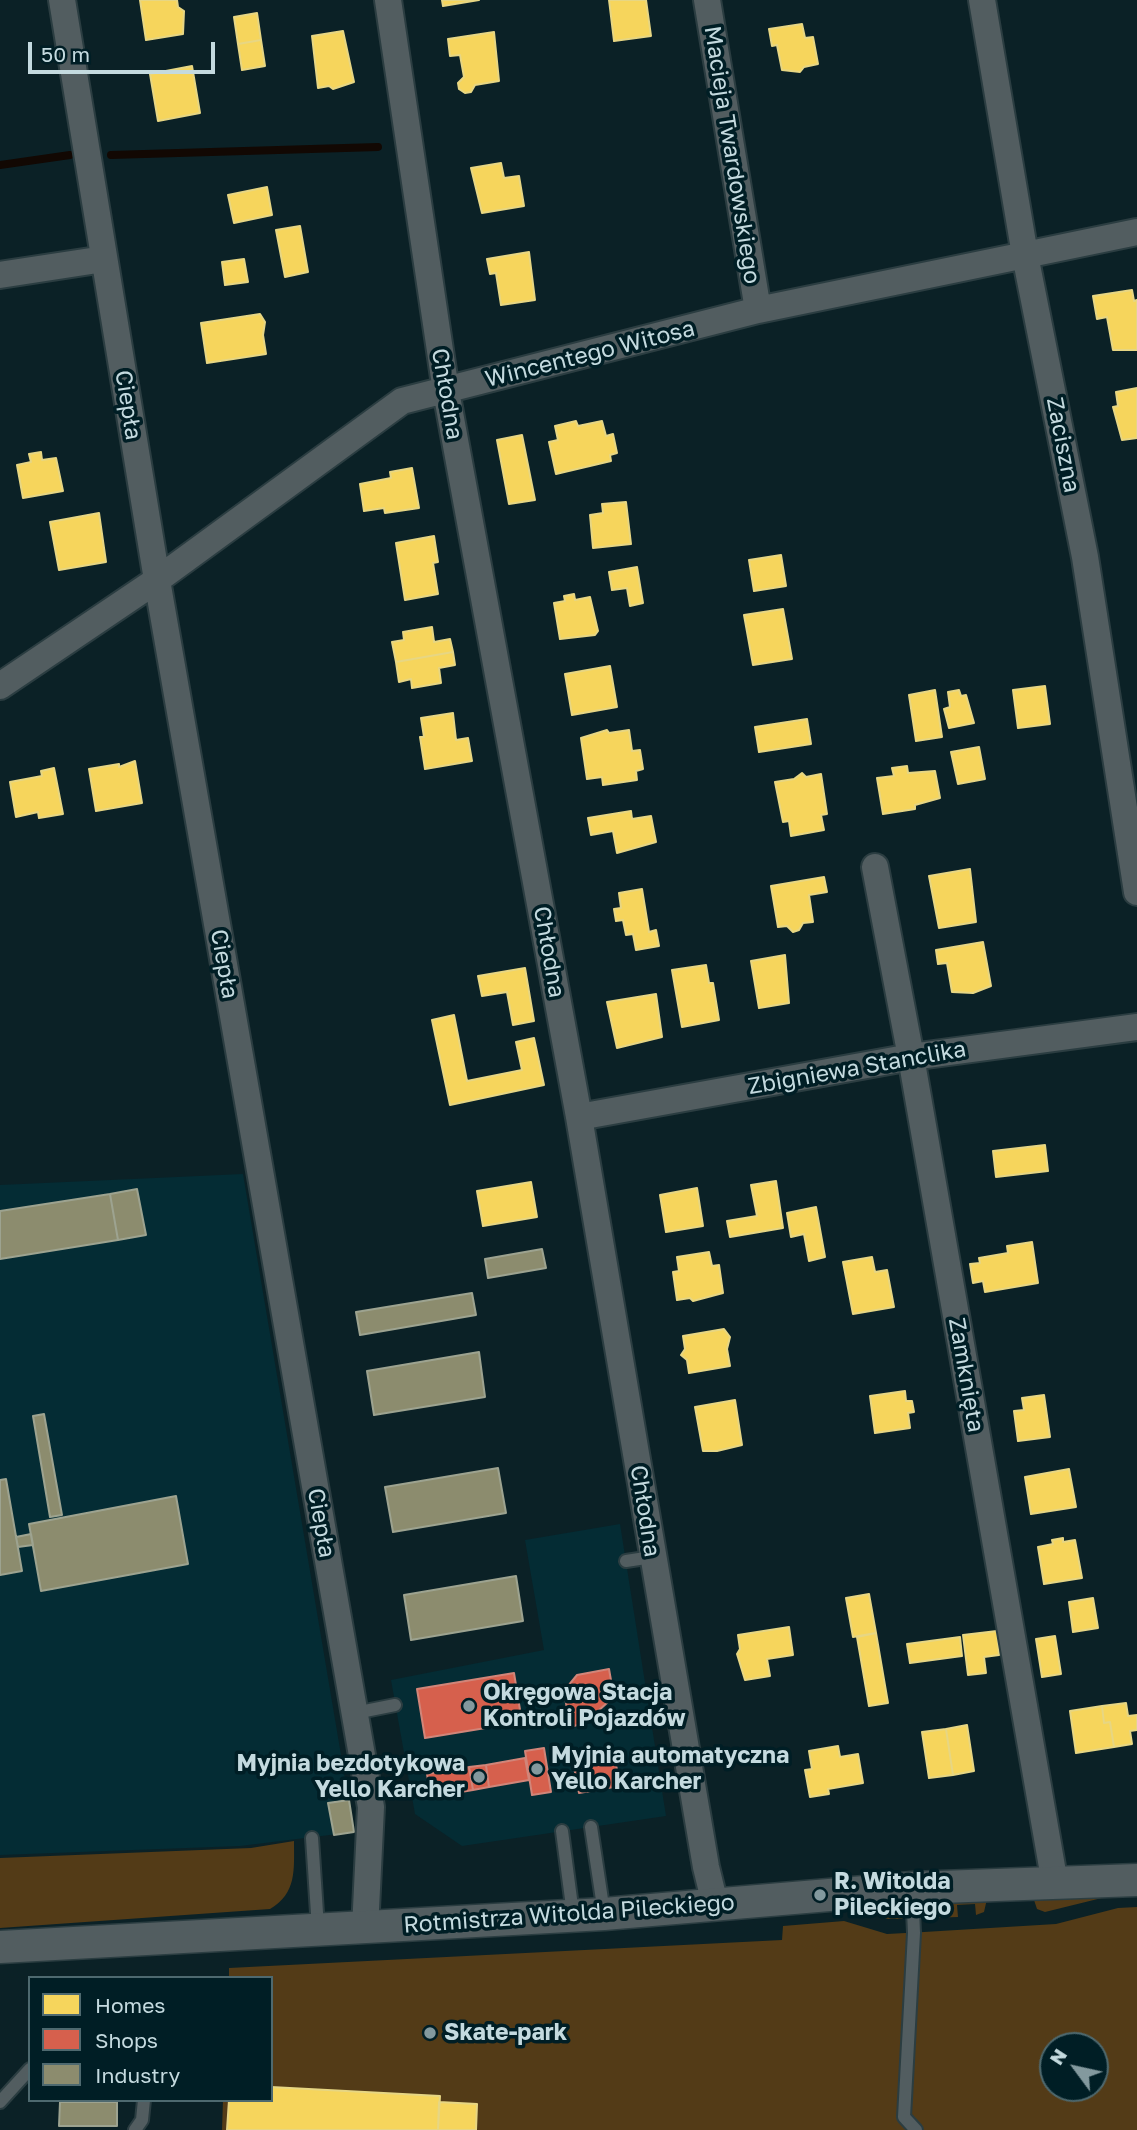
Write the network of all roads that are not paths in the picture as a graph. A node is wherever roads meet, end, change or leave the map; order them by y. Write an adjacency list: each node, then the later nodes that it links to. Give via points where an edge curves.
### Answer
1 (62, 0): 7 (street, Ciepła)
2 (387, 0): 10 (street, Chłodna)
3 (707, 0): 9 (street, Macieja Twardowskiego)
4 (982, 0): 6 (street, Zaciszna)
5 (1137, 232): 6 (street, Wincentego Witosa)
6 (1025, 255): 9 (street, Wincentego Witosa); 14 (street, Zaciszna, via 1085,557)
7 (104, 258): 8 (street); 11 (street, Ciepła)
8 (0, 275)
9 (758, 310): 10 (street, Wincentego Witosa)
10 (446, 391): 11 (street, Wincentego Witosa, via 402,401); 17 (street, Chłodna)
11 (157, 580): 12 (street, Wincentego Witosa); 21 (street, Ciepła)
12 (0, 686)
13 (875, 867): 16 (street, Zamknięta)
14 (1137, 892)
15 (1137, 1027): 16 (street, Zbigniewa Stanclika)
16 (911, 1057): 17 (street, Zbigniewa Stanclika); 26 (street, Zamknięta)
17 (579, 1117): 18 (street, Chłodna)
18 (652, 1557): 19 (lane); 28 (street, Chłodna)
19 (626, 1561)
20 (395, 1705): 21 (lane)
21 (355, 1713): 30 (street, Ciepła, via 371,1807)
22 (591, 1827): 29 (lane)
23 (562, 1831): 29 (lane)
24 (312, 1838): 31 (lane)
25 (1137, 1880): 26 (street, Rotmistrza Witolda Pileckiego)
26 (1055, 1884): 27 (street, Rotmistrza Witolda Pileckiego)
27 (912, 1888): 28 (street, Rotmistrza Witolda Pileckiego); 37 (lane, via 914,1933 904,2117)
28 (715, 1904): 29 (street, Rotmistrza Witolda Pileckiego)
29 (589, 1915): 30 (street, Rotmistrza Witolda Pileckiego)
30 (365, 1929): 31 (street, Rotmistrza Witolda Pileckiego)
31 (318, 1932): 32 (street, Rotmistrza Witolda Pileckiego)
32 (0, 1947)
33 (28, 2071): 34 (lane)
34 (0, 2102)
35 (144, 2102): 36 (lane, via 142,2120)
36 (135, 2130)
37 (916, 2130)

